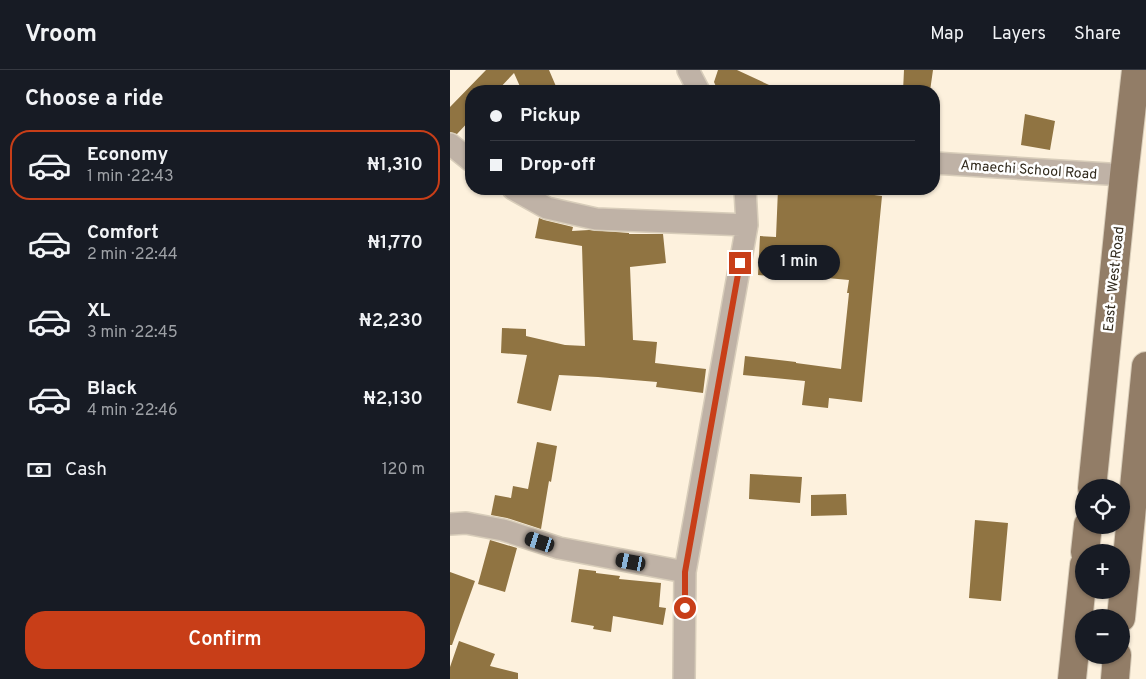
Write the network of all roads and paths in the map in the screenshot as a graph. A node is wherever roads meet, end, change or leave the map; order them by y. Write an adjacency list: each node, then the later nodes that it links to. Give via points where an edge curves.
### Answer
1 (688, 70): 3 (street)
2 (1136, 70): 7 (main road, East - West Road)
3 (696, 85)
4 (450, 144): 5 (street)
5 (465, 156)
6 (940, 163): 7 (street, Amaechi School Road)
7 (1124, 175): 12 (main road, East - West Road)
8 (524, 195): 10 (street, via 547,208 596,219)
9 (745, 195): 10 (street)
10 (747, 225): 14 (street)
11 (1146, 366): 16 (main road)
12 (1093, 479)
13 (450, 524): 14 (street, via 466,523 503,530 559,548)
14 (685, 572): 18 (street)
15 (1080, 599): 19 (main road)
16 (1122, 609)
17 (1116, 664): 20 (main road)
18 (684, 679)
19 (1072, 679)
20 (1115, 679)

